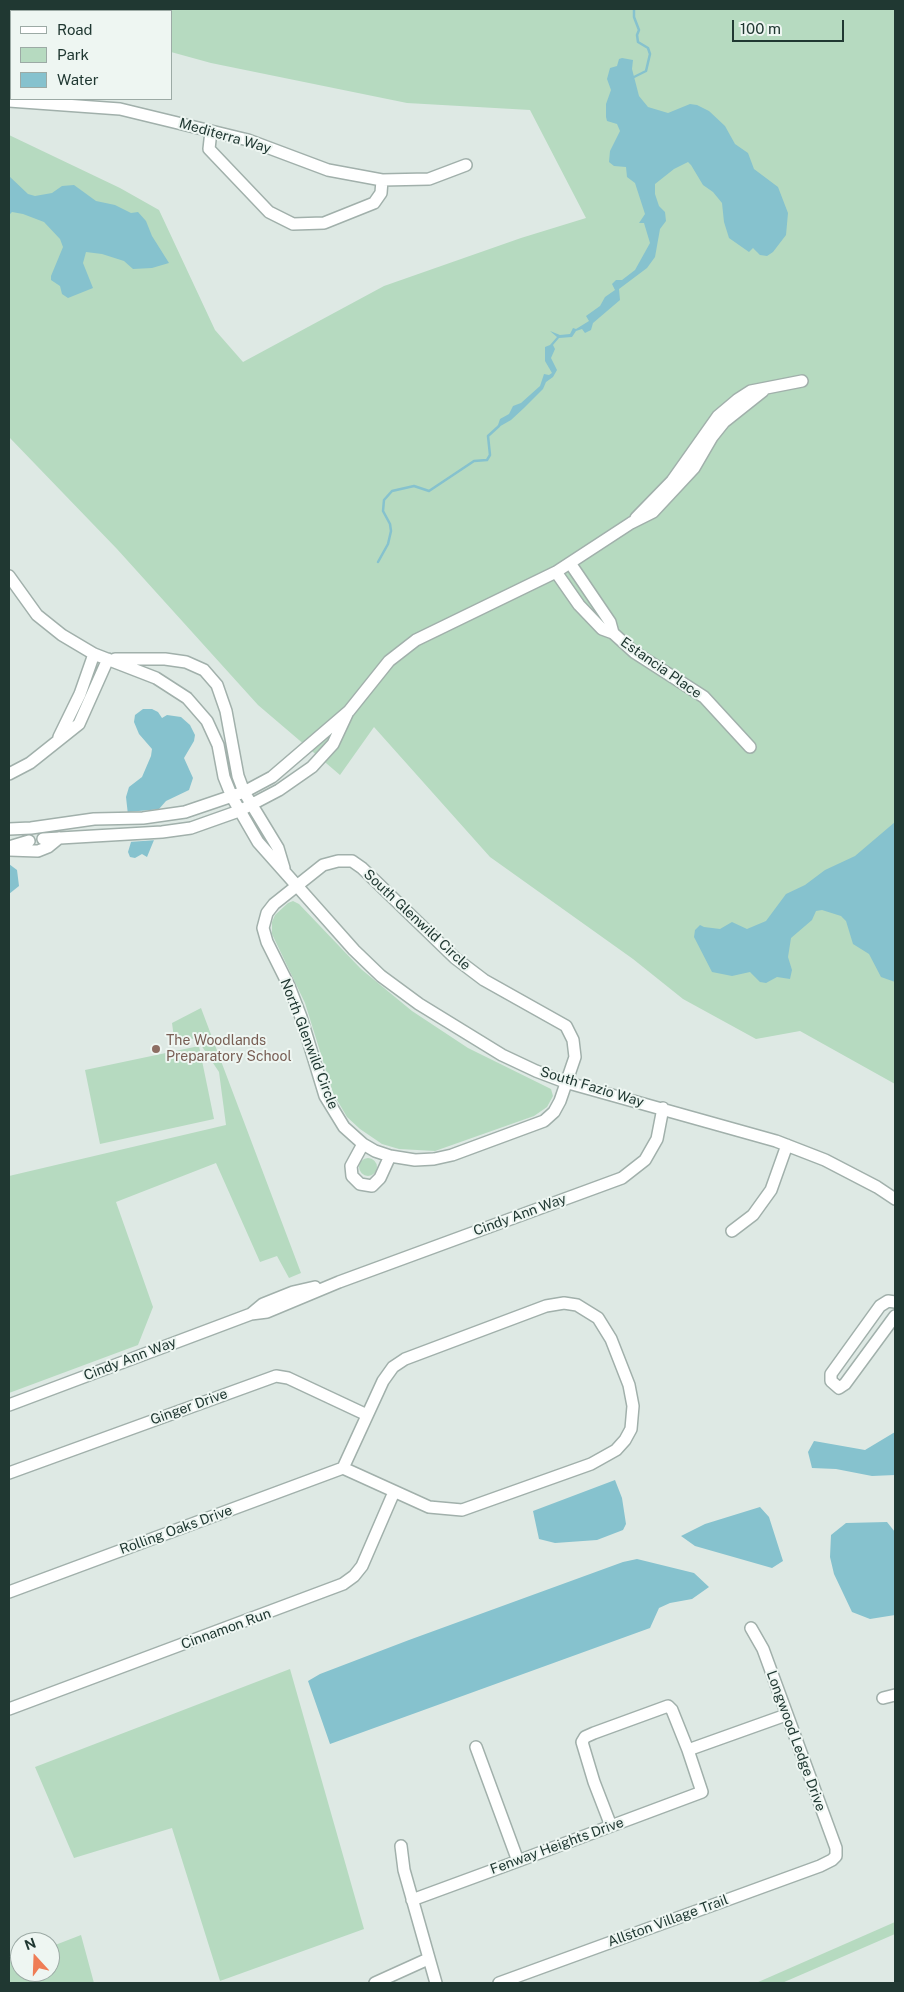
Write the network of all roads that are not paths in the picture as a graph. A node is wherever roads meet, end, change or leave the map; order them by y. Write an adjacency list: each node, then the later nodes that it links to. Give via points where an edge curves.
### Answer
1 (9, 100): 2 (street, Mediterra Way, via 120,109)
2 (211, 131): 4 (street, Mediterra Way, via 248,140 328,170); 4 (street, via 208,149 269,212 293,224 324,223 374,202 381,193)
3 (466, 165): 4 (street, Mediterra Way, via 429,179)
4 (382, 180)
5 (802, 381): 6 (street, via 763,390 724,422 694,468 653,512)
6 (570, 563): 7 (street); 9 (street, Estancia Place, via 610,622)
7 (556, 572): 9 (street, Estancia Place, via 581,608 602,629); 12 (street, via 416,640 390,662)
8 (9, 576): 10 (street, South Fazio Way, via 37,615 62,636)
9 (613, 633): 14 (street, Estancia Place, via 634,652 704,697)
10 (94, 654): 11 (street, South Fazio Way); 13 (street, via 69,721)
11 (108, 659): 13 (street, via 80,724); 16 (street, South Fazio Way, via 165,659 186,662 204,670 217,685 226,712); 17 (street, South Fazio Way, via 156,678 187,698 196,708 207,721 218,745 224,777)
12 (349, 711): 16 (street, via 272,777); 18 (street, via 333,744 312,767)
13 (54, 745): 15 (street)
14 (750, 748)
15 (9, 774)
16 (244, 792): 17 (street); 18 (street, South Fazio Way)
17 (232, 797): 19 (street, South Fazio Way); 20 (street, via 200,808 163,815)
18 (252, 805): 19 (street); 26 (street, South Fazio Way, via 278,848)
19 (239, 811): 22 (street, via 199,825 162,832); 26 (street, South Fazio Way, via 270,857)
20 (57, 823): 21 (street, via 44,820); 22 (street)
21 (14, 828)
22 (59, 838): 23 (street); 25 (street, via 38,851)
23 (44, 839)
24 (29, 841): 25 (street)
25 (9, 848)
26 (284, 868): 27 (street, South Fazio Way)
27 (296, 886): 28 (street, South Fazio Way, via 381,976 419,1004 502,1055); 28 (street, South Glenwild Circle, via 323,865 352,861 362,868 455,958 484,980 566,1026 573,1040 575,1057); 30 (street, North Glenwild Circle, via 274,904 267,913 263,928 266,942 301,1017 326,1096)
28 (566, 1082): 29 (street, South Fazio Way); 33 (street, South Glenwild Circle, via 554,1112 544,1121 443,1157 415,1160)
29 (663, 1108): 32 (street, South Fazio Way); 38 (street, Cindy Ann Way, via 658,1139 645,1160 622,1178 339,1282 293,1292 263,1304 251,1314)
30 (344, 1127): 31 (street, South Glenwild Circle)
31 (363, 1144): 33 (street, South Glenwild Circle); 33 (street, via 351,1166 352,1176 360,1184 372,1186 380,1178)
32 (787, 1145): 34 (street, South Fazio Way, via 825,1160); 35 (street, via 772,1190 753,1215)
33 (390, 1156)
34 (895, 1199)
35 (732, 1231)
36 (895, 1302): 37 (street, via 888,1301 880,1306 831,1374 831,1381 839,1388 845,1384)
37 (895, 1316)
38 (9, 1405)
39 (367, 1415): 40 (street); 41 (street, Ginger Drive, via 288,1378 276,1376); 42 (street, via 383,1381 405,1359 546,1306 564,1303 589,1310 604,1327 619,1360 631,1395 632,1423 625,1440 604,1457 462,1510 429,1507)
40 (344, 1468): 42 (street); 43 (street, Rolling Oaks Drive)
41 (9, 1473)
42 (394, 1492): 47 (street, Cinnamon Run, via 362,1566 343,1584)
43 (9, 1592)
44 (751, 1628): 48 (street, Longwood Ledge Drive, via 762,1648)
45 (895, 1695): 46 (street)
46 (883, 1698)
47 (9, 1709)
48 (786, 1715): 50 (street); 53 (street, Longwood Ledge Drive, via 836,1848)
49 (476, 1747): 54 (street)
50 (688, 1750): 51 (street, Fenway Heights Drive, via 702,1792); 51 (street, via 668,1706 585,1736 582,1742)
51 (611, 1826): 54 (street, Fenway Heights Drive)
52 (401, 1846): 55 (street)
53 (836, 1856): 59 (street, Allston Village Trail, via 820,1866)
54 (518, 1861): 55 (street, Fenway Heights Drive)
55 (412, 1900): 56 (street)
56 (428, 1959): 57 (street); 58 (street)
57 (375, 1983)
58 (436, 1983)
59 (499, 1983)

